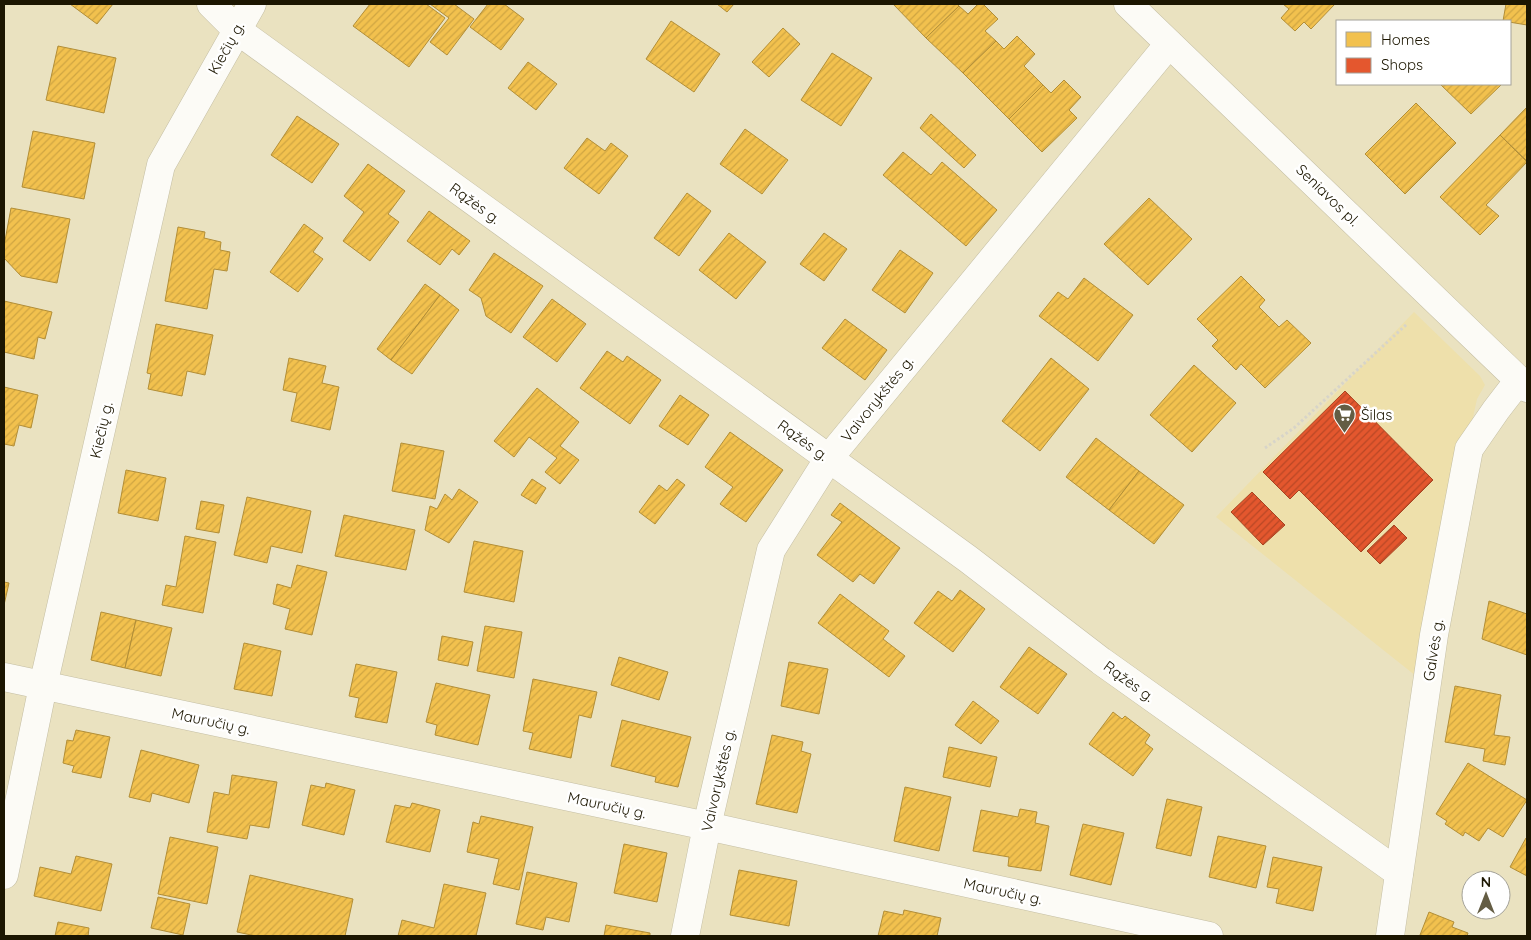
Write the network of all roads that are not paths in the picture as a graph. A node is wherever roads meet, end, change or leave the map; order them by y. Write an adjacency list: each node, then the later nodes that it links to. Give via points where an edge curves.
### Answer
1 (211, 4): 4 (street, Rąžės g.)
2 (252, 4): 4 (street, Kiečių g.)
3 (1128, 4): 5 (street, Seniavos pl.)
4 (237, 30): 7 (street, Rąžės g.); 9 (street, Kiečių g., via 161,165)
5 (1169, 44): 6 (street, Seniavos pl.); 7 (street, Vaivorykštės g.)
6 (1523, 384): 11 (street, Galvės g., via 1496,410 1469,449 1434,635)
7 (828, 458): 10 (street, Vaivorykštės g., via 771,550); 11 (street, Rąžės g., via 1101,660)
8 (4, 677): 9 (street, Mauručių g.)
9 (43, 686): 10 (street, Mauručių g.); 12 (street, Kiečių g.)
10 (707, 826): 13 (street, Vaivorykštės g.); 14 (street, Mauručių g.)
11 (1399, 874): 15 (street, Galvės g.)
12 (4, 875)
13 (685, 936)
14 (1209, 936)
15 (1390, 936)

